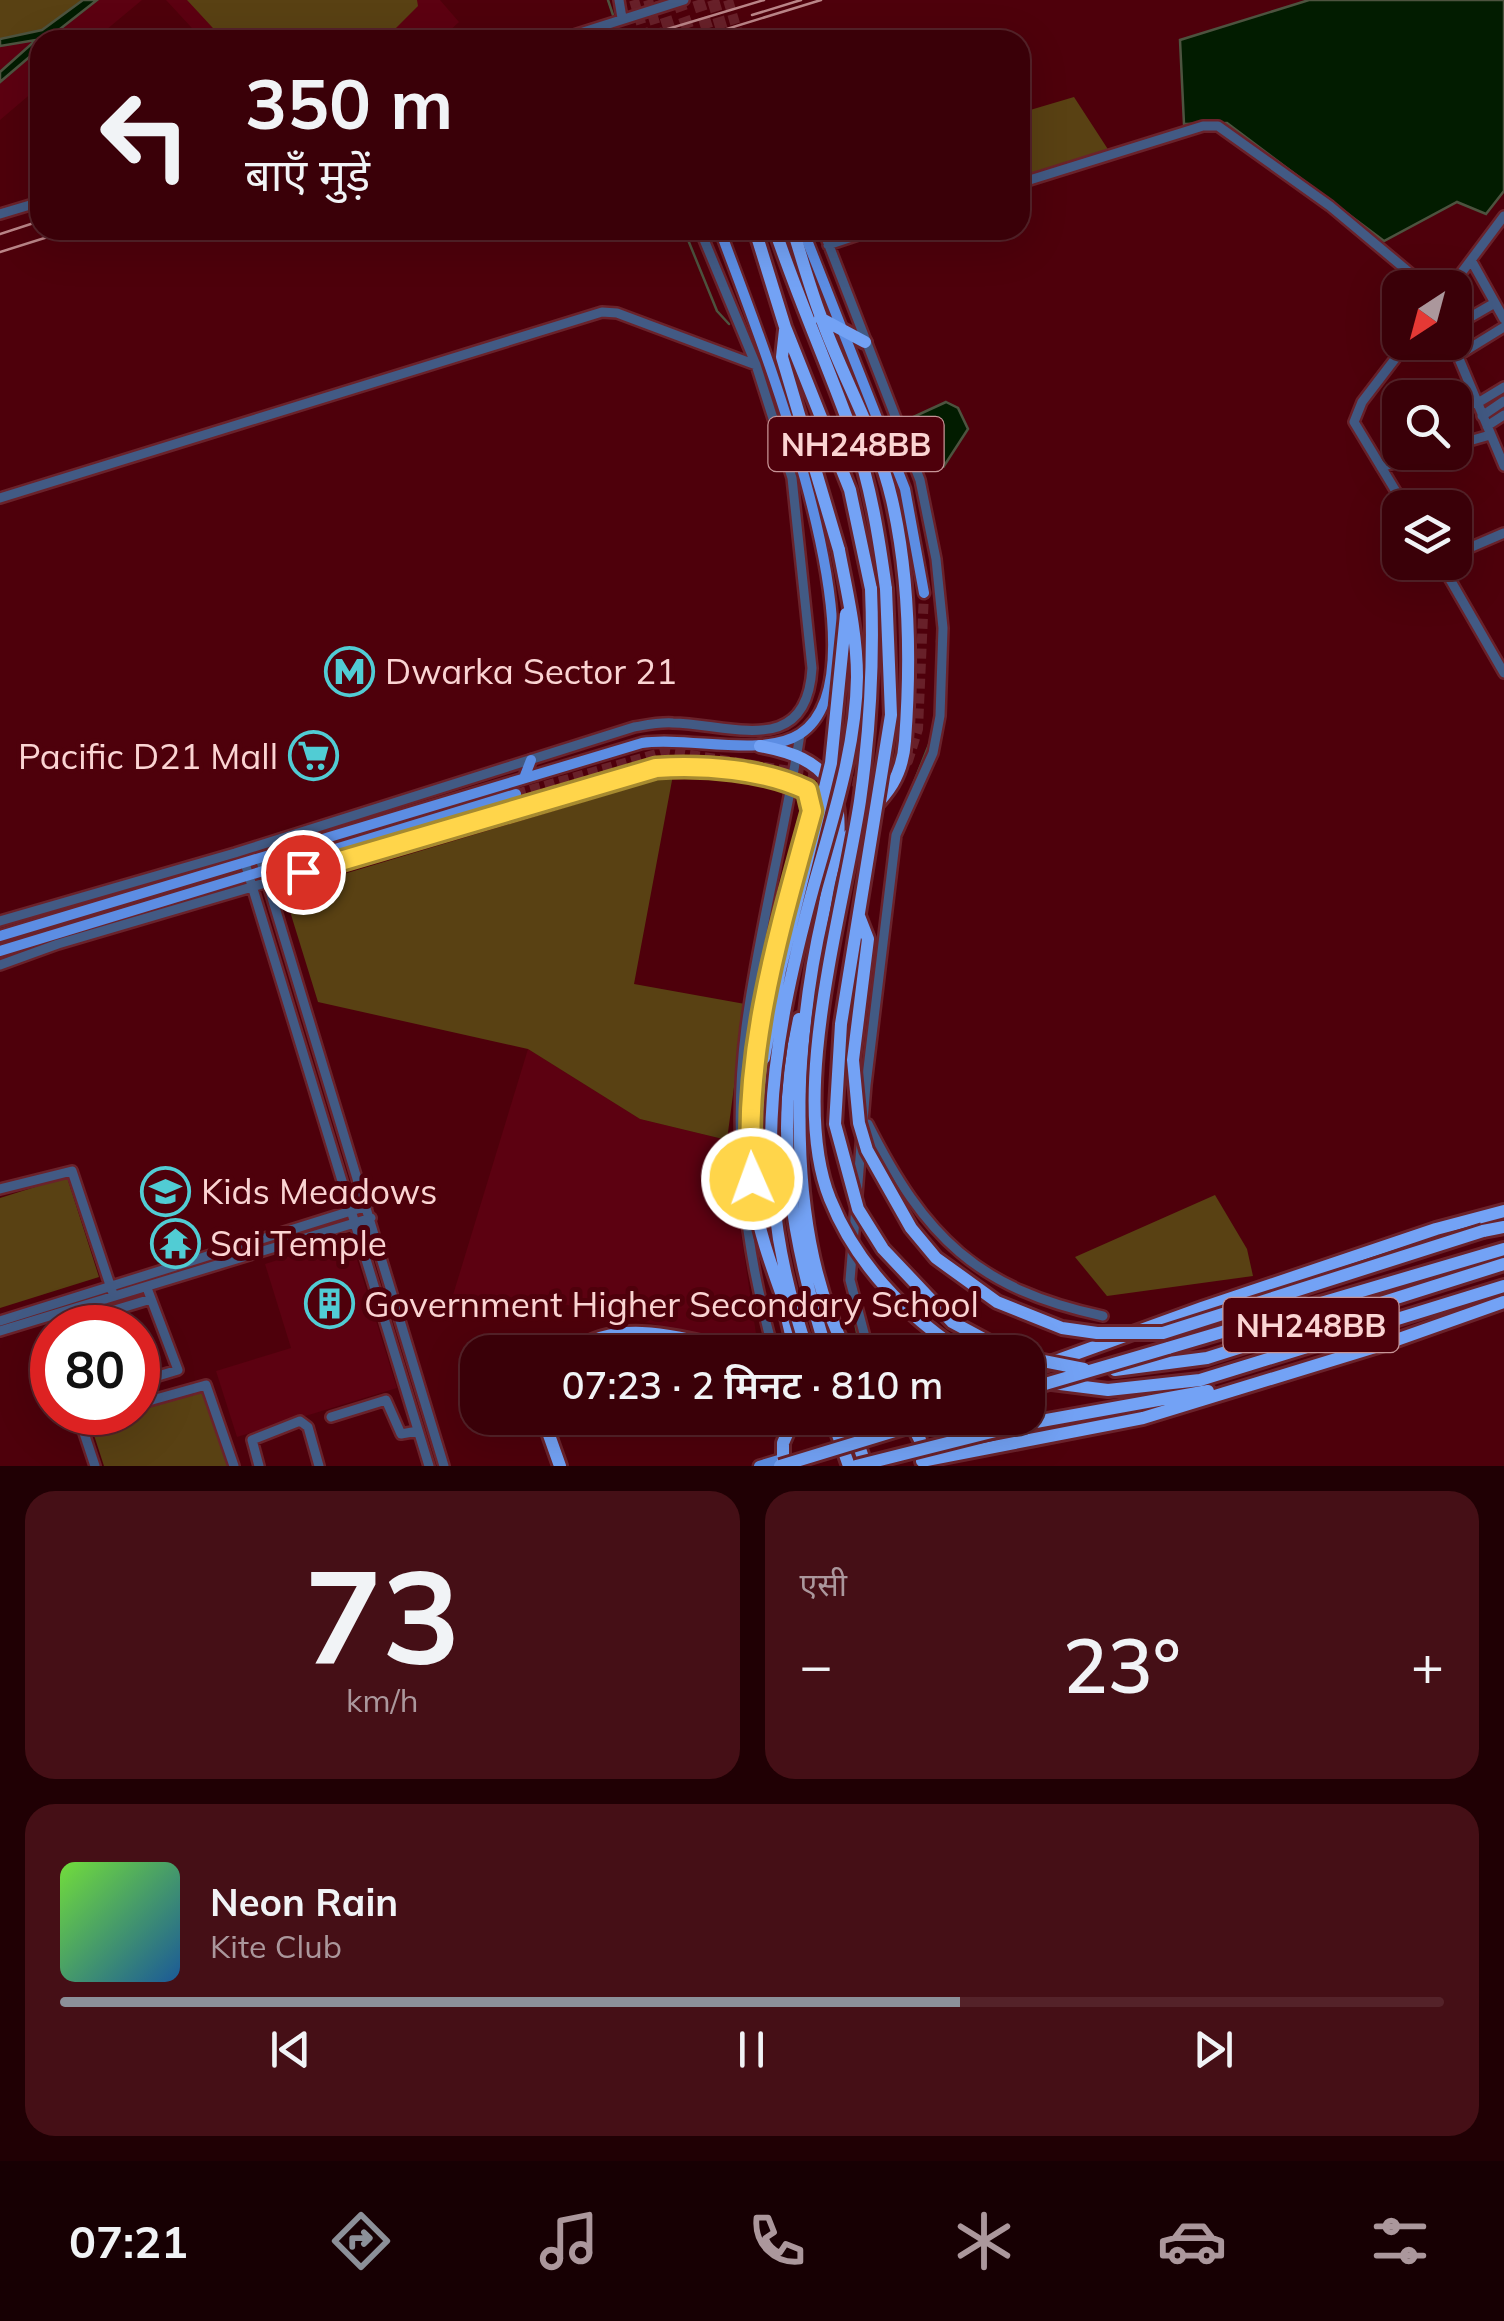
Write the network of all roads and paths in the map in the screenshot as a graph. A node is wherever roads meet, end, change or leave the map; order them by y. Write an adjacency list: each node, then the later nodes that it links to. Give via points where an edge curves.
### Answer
1 (618, 0): 3 (street)
2 (684, 0): 3 (street)
3 (622, 18): 4 (street)
4 (587, 30)
5 (1030, 180): 19 (street, via 1212,125 1330,206)
6 (30, 205): 7 (street)
7 (0, 214)
8 (1504, 216): 18 (street)
9 (704, 240): 32 (street)
10 (724, 240): 30 (main road)
11 (758, 240): 26 (highway, NH248BB)
12 (778, 240): 22 (highway, NH248BB)
13 (793, 240): 24 (highway)
14 (807, 240): 28 (main road)
15 (826, 240): 17 (street)
16 (841, 240): 17 (street)
17 (828, 244): 29 (street)
18 (1470, 260): 20 (street); 21 (street)
19 (1406, 270)
20 (1463, 270)
21 (1493, 304): 23 (street); 25 (street)
22 (800, 308): 24 (highway); 50 (highway, NH248BB, via 854,439 880,540)
23 (1472, 316)
24 (821, 319): 28 (highway); 61 (highway, via 861,404 891,498 908,619 897,780)
25 (1504, 319)
26 (785, 327): 50 (highway, NH248BB, via 850,490); 60 (highway, bridge, via 782,358 839,550 857,675 854,718)
27 (1504, 327): 31 (street)
28 (842, 330): 29 (highway); 51 (main road, via 905,489)
29 (865, 342): 73 (street, via 920,480 943,628 933,753 893,854)
30 (761, 344): 32 (street); 53 (main road, via 807,484 828,584 831,690)
31 (1472, 347)
32 (748, 348): 35 (street)
33 (1395, 360): 44 (street, via 1354,417)
34 (1459, 360): 38 (street)
35 (756, 365): 46 (street, via 602,312); 56 (street, via 797,503 812,668 806,701 790,720 761,733 670,722)
36 (1504, 388): 38 (street)
37 (1504, 402): 39 (street)
38 (1476, 404): 39 (street)
39 (1482, 416): 41 (street)
40 (1504, 416): 41 (street)
41 (1488, 430): 42 (street); 43 (street)
42 (1472, 437)
43 (1504, 466)
44 (1381, 467): 45 (street)
45 (1395, 490)
46 (0, 498)
47 (1504, 533): 48 (street)
48 (1472, 547)
49 (1450, 580): 52 (street)
50 (879, 588): 67 (highway, NH248BB, bridge, via 891,715); 102 (highway, NH248BB, bridge, via 871,716 821,1022 815,1124 829,1197 865,1264)
51 (924, 593)
52 (1504, 673)
53 (800, 734): 54 (main road); 55 (street)
54 (760, 746): 55 (highway); 57 (main road, via 658,740)
55 (797, 753): 58 (street); 60 (highway, via 829,779)
56 (531, 760): 57 (main road); 68 (street)
57 (524, 778): 62 (main road)
58 (790, 782): 60 (highway); 65 (street, via 690,766 656,768); 95 (street, via 740,1085 751,1254)
59 (516, 794): 65 (main road)
60 (827, 808): 61 (highway); 96 (highway, bridge, via 780,970 758,1121 770,1248); 97 (highway, bridge, via 791,888 760,1023 750,1106 754,1200 766,1250); 98 (highway, bridge, via 768,1108 774,1215)
61 (837, 856): 72 (highway)
62 (260, 858): 63 (main road); 65 (street)
63 (245, 863): 64 (street); 69 (main road)
64 (249, 875): 65 (main road); 66 (street); 70 (main road)
65 (266, 877): 66 (street); 75 (street)
66 (253, 888): 71 (street); 76 (street)
67 (859, 916): 80 (highway, bridge, via 868,939 853,1060 866,1150 910,1228 936,1258 997,1302 1062,1328 1163,1333); 103 (highway, NH248BB, bridge, via 834,1093 841,1159 858,1210 894,1262 952,1322)
68 (0, 921)
69 (0, 936)
70 (0, 951)
71 (0, 965)
72 (804, 992): 99 (highway, via 785,1146 795,1232); 100 (highway, via 798,1102 805,1204)
73 (866, 1122): 90 (street, via 924,1216 977,1268 1034,1300); 101 (street, via 850,1280)
74 (0, 1189): 84 (street, via 72,1171)
75 (367, 1206): 76 (street); 78 (street)
76 (351, 1211): 79 (street); 84 (street)
77 (1504, 1211): 106 (highway)
78 (371, 1218): 79 (street); 127 (street)
79 (355, 1223): 85 (street); 112 (street)
80 (1504, 1227)
81 (1504, 1249): 109 (highway, bridge)
82 (1504, 1264): 105 (highway, NH248BB, bridge, via 1169,1366 1074,1369)
83 (1504, 1286): 104 (highway, NH248BB)
84 (112, 1293): 85 (street); 87 (street); 91 (street)
85 (149, 1294): 88 (street); 89 (street)
86 (1504, 1302): 121 (highway, via 1142,1418)
87 (80, 1305)
88 (118, 1305)
89 (153, 1305)
90 (1102, 1316)
91 (0, 1322)
92 (30, 1323): 94 (street)
93 (160, 1323): 107 (street, via 178,1370)
94 (0, 1332)
95 (770, 1335)
96 (791, 1335)
97 (802, 1335)
98 (803, 1335)
99 (822, 1335)
100 (840, 1335)
101 (865, 1335)
102 (939, 1335)
103 (976, 1335)
104 (1281, 1355): 108 (highway, NH248BB, bridge, via 1158,1387); 130 (highway, bridge, via 1228,1386 1019,1425)
105 (1045, 1362)
106 (1045, 1365)
107 (160, 1375)
108 (1045, 1383)
109 (1045, 1385)
110 (160, 1398): 123 (street, via 206,1385)
111 (331, 1417): 112 (street, via 386,1400 401,1434)
112 (418, 1431): 126 (street)
113 (85, 1435): 122 (street)
114 (547, 1435): 128 (highway)
115 (790, 1435): 120 (highway)
116 (856, 1435): 131 (highway)
117 (880, 1435): 120 (highway, bridge)
118 (916, 1435): 121 (highway)
119 (838, 1436): 130 (highway, bridge)
120 (782, 1464): 129 (main road)
121 (922, 1464)
122 (94, 1466)
123 (234, 1466)
124 (259, 1466): 125 (street, via 252,1440 304,1421)
125 (319, 1466)
126 (429, 1466)
127 (444, 1466)
128 (560, 1466)
129 (758, 1466)
130 (852, 1466)
131 (866, 1466)

